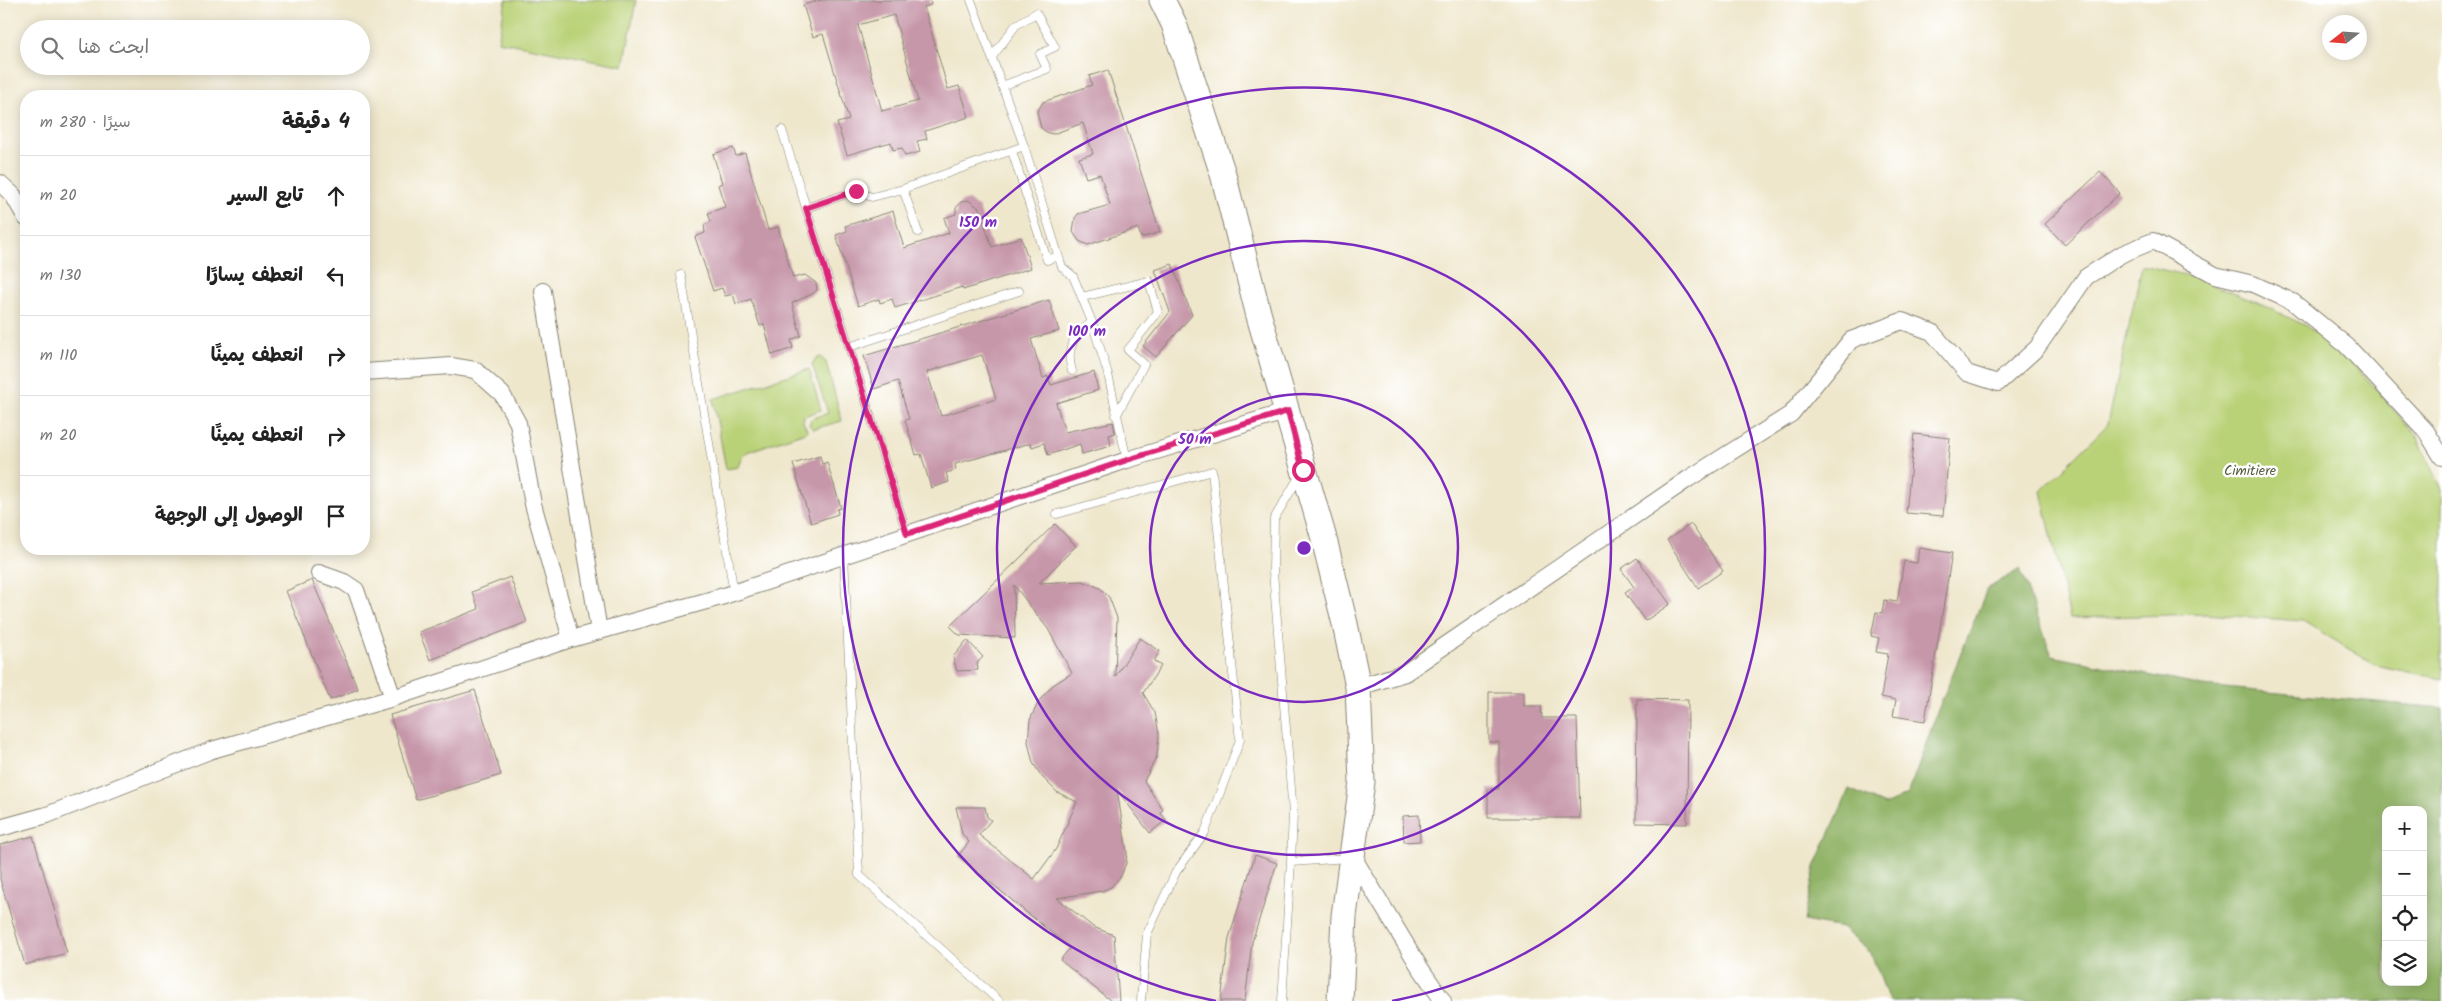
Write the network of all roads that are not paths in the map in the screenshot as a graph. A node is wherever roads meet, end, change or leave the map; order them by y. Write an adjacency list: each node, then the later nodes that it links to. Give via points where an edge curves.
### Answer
1 (971, 0): 3 (lane)
2 (1162, 0): 22 (main road, via 1174,24 1223,174 1258,316)
3 (992, 57): 4 (lane); 4 (lane, via 1016,25 1036,13 1055,47 1040,54 1047,69)
4 (1002, 86): 6 (lane)
5 (782, 130): 11 (lane)
6 (1024, 146): 7 (lane); 13 (lane)
7 (1012, 151): 9 (lane); 13 (lane, via 1047,260)
8 (0, 183): 10 (street)
9 (903, 189): 11 (lane, via 872,197 856,191); 12 (lane)
10 (20, 207)
11 (806, 208): 19 (lane)
12 (918, 232)
13 (1058, 256): 17 (lane, via 1062,267 1073,276)
14 (681, 276): 31 (lane)
15 (544, 291): 32 (street)
16 (1019, 291): 19 (lane)
17 (1082, 297): 18 (lane); 23 (lane, via 1149,281 1158,312 1128,350 1144,364)
18 (1092, 322): 20 (lane, via 1081,330 1071,347 1068,356); 23 (lane, via 1108,374)
19 (849, 347): 28 (lane)
20 (1072, 371)
21 (370, 372): 33 (street, via 450,366 475,370 502,394 518,423 533,504)
22 (1288, 411): 25 (street); 26 (main road)
23 (1116, 416): 25 (lane)
24 (2442, 457): 34 (street, via 2426,431 2359,359 2293,302 2254,284 2215,275 2153,241 2122,254 2086,277 2037,348 1998,383 1967,373 1932,332 1902,321 1851,340 1792,414 1688,479 1405,673)
25 (1127, 460): 28 (street)
26 (1303, 470): 34 (main road, via 1343,615); 38 (lane, via 1274,519 1273,572 1293,813)
27 (1057, 514): 40 (lane, via 1212,471 1240,740 1205,832 1176,872 1147,934)
28 (907, 534): 29 (street)
29 (844, 555): 31 (street); 39 (lane, via 859,875)
30 (319, 573): 35 (street, via 356,590)
31 (734, 593): 32 (street)
32 (599, 631): 33 (street)
33 (571, 639): 35 (street)
34 (1358, 687): 37 (main road, via 1362,782)
35 (393, 698): 36 (street, via 212,750 46,816)
36 (0, 828)
37 (1353, 857): 38 (lane); 42 (main road, via 1344,916); 43 (street)
38 (1291, 862): 41 (lane)
39 (998, 1001)
40 (1141, 1001)
41 (1282, 1001)
42 (1340, 1001)
43 (1443, 1001)

